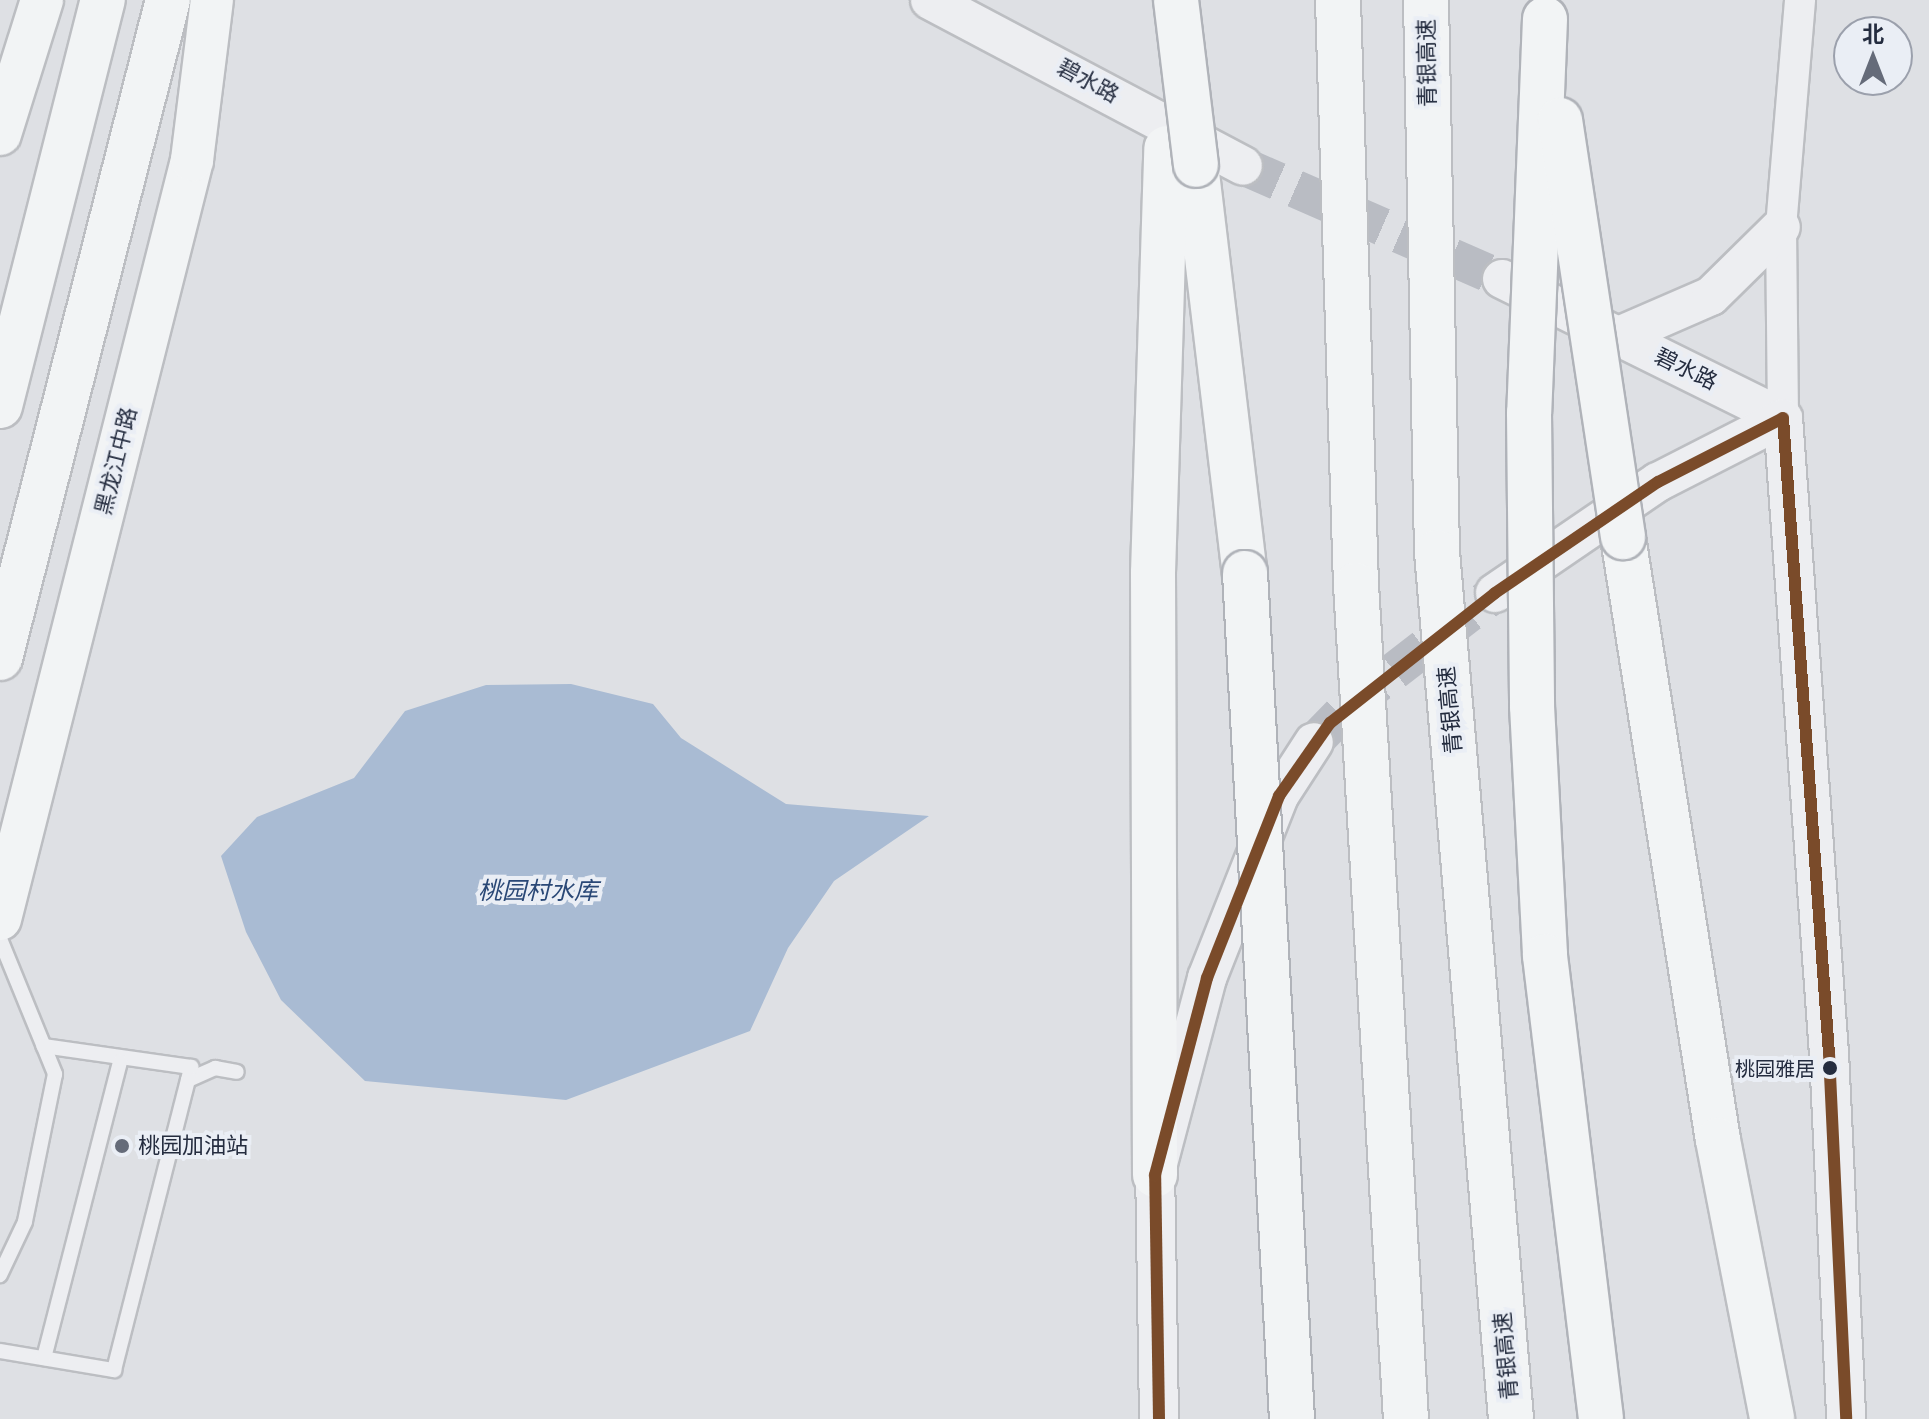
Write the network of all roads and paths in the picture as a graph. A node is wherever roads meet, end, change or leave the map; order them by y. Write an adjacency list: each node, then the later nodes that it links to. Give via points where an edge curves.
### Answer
1 (42, 0): 12 (main road)
2 (103, 0): 18 (highway)
3 (168, 0): 21 (highway)
4 (212, 0): 23 (main road, 黑龙江中路, via 192,160)
5 (930, 0): 14 (street, 碧水路)
6 (1166, 0): 13 (highway)
7 (1176, 0): 13 (highway, bridge)
8 (1338, 0): 35 (highway, via 1356,585)
9 (1426, 0): 36 (highway, 青银高速, via 1437,552)
10 (1800, 0): 15 (street)
11 (1545, 9): 37 (highway, bridge, via 1529,413 1532,706 1545,956); 38 (highway, bridge, via 1718,1140)
12 (0, 134)
13 (1181, 157): 29 (highway, via 1153,573); 34 (highway, bridge, via 1245,573)
14 (1243, 166)
15 (1781, 227): 17 (street, via 1711,296); 19 (street)
16 (1502, 279): 17 (street, 碧水路)
17 (1619, 336): 19 (street, 碧水路)
18 (0, 406)
19 (1783, 418): 20 (street, via 1658,482); 39 (street, via 1829,1053)
20 (1495, 593)
21 (0, 658)
22 (1314, 742): 29 (street, via 1279,796 1207,978)
23 (0, 919)
24 (0, 939): 25 (lane)
25 (43, 1046): 26 (lane); 30 (lane, via 55,1074 25,1222)
26 (120, 1062): 28 (lane, via 191,1067); 32 (lane)
27 (237, 1072): 28 (lane, via 215,1068)
28 (188, 1080): 32 (lane, via 114,1370)
29 (1155, 1175): 33 (street)
30 (0, 1275)
31 (0, 1351): 32 (lane)
32 (44, 1358)
33 (1159, 1419)
34 (1292, 1419)
35 (1406, 1419)
36 (1511, 1419)
37 (1601, 1419)
38 (1772, 1419)
39 (1846, 1419)

